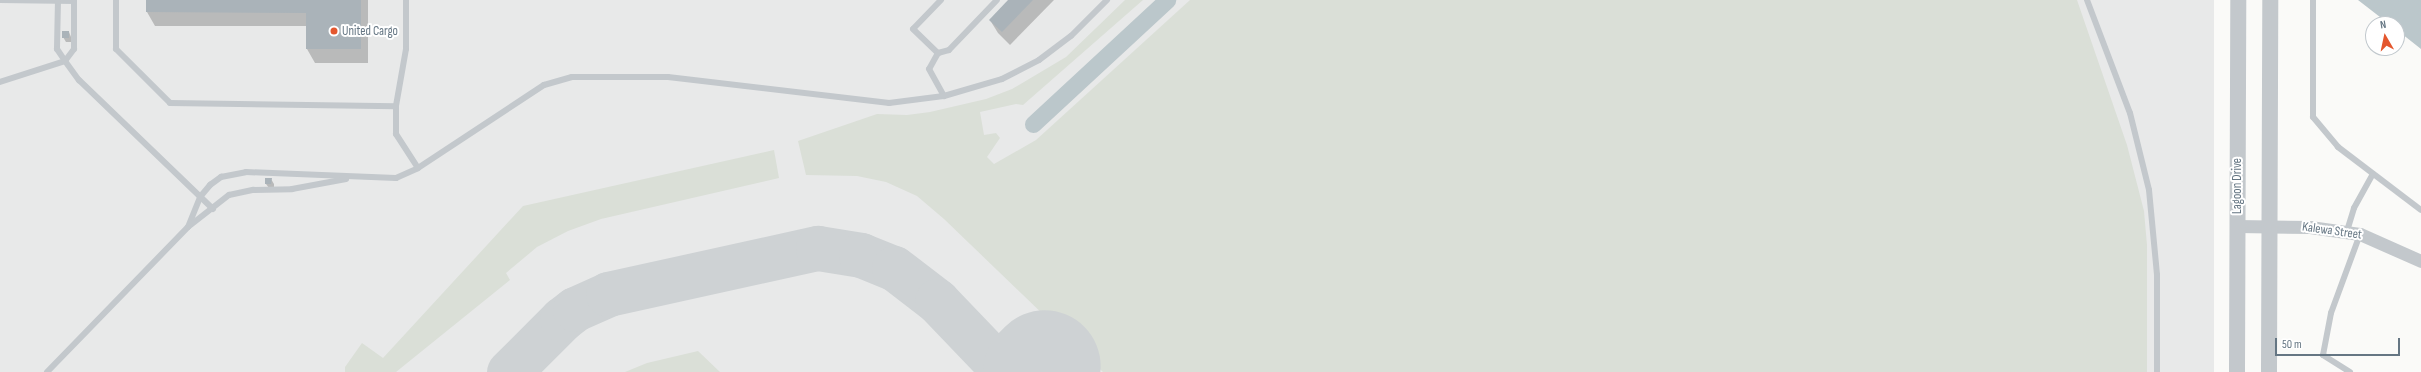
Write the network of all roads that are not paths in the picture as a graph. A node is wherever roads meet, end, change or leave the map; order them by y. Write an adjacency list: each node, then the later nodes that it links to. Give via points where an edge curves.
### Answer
1 (0, 0): 2 (lane)
2 (58, 0): 3 (lane); 14 (lane, via 57,49)
3 (74, 0): 14 (lane, via 74,49)
4 (116, 0): 17 (lane, via 116,49 170,103)
5 (406, 0): 17 (lane, via 406,49)
6 (941, 0): 13 (lane, via 912,29)
7 (997, 0): 13 (lane, via 949,50)
8 (1107, 0): 16 (lane, via 1071,36 1039,60 1002,79)
9 (2087, 0): 30 (lane, via 2130,113 2148,190 2157,275)
10 (2238, 0): 25 (street, Lagoon Drive)
11 (2270, 0): 24 (street)
12 (2313, 0): 19 (lane, via 2313,117 2338,147)
13 (938, 53): 16 (lane, via 929,69)
14 (65, 61): 15 (lane); 21 (lane, via 79,80)
15 (0, 82)
16 (944, 96): 18 (lane, via 889,103 668,77 572,77 544,85)
17 (396, 106): 18 (lane, via 396,134)
18 (418, 168): 20 (lane, via 396,178)
19 (2373, 174): 23 (lane); 27 (lane, via 2354,208)
20 (351, 178): 21 (lane, via 322,173 246,172 221,177); 22 (lane, via 292,189 239,191 228,195)
21 (200, 197): 22 (lane); 26 (lane)
22 (213, 209): 26 (lane)
23 (2421, 210)
24 (2269, 225): 25 (street, Kalewa Street); 27 (street, Kalewa Street); 32 (street)
25 (2237, 226): 31 (street, Lagoon Drive)
26 (188, 227): 29 (lane)
27 (2354, 233): 28 (street, Kalewa Street); 33 (lane, via 2331,313 2323,355)
28 (2421, 261)
29 (47, 372)
30 (2157, 372)
31 (2237, 372)
32 (2269, 372)
33 (2350, 372)

